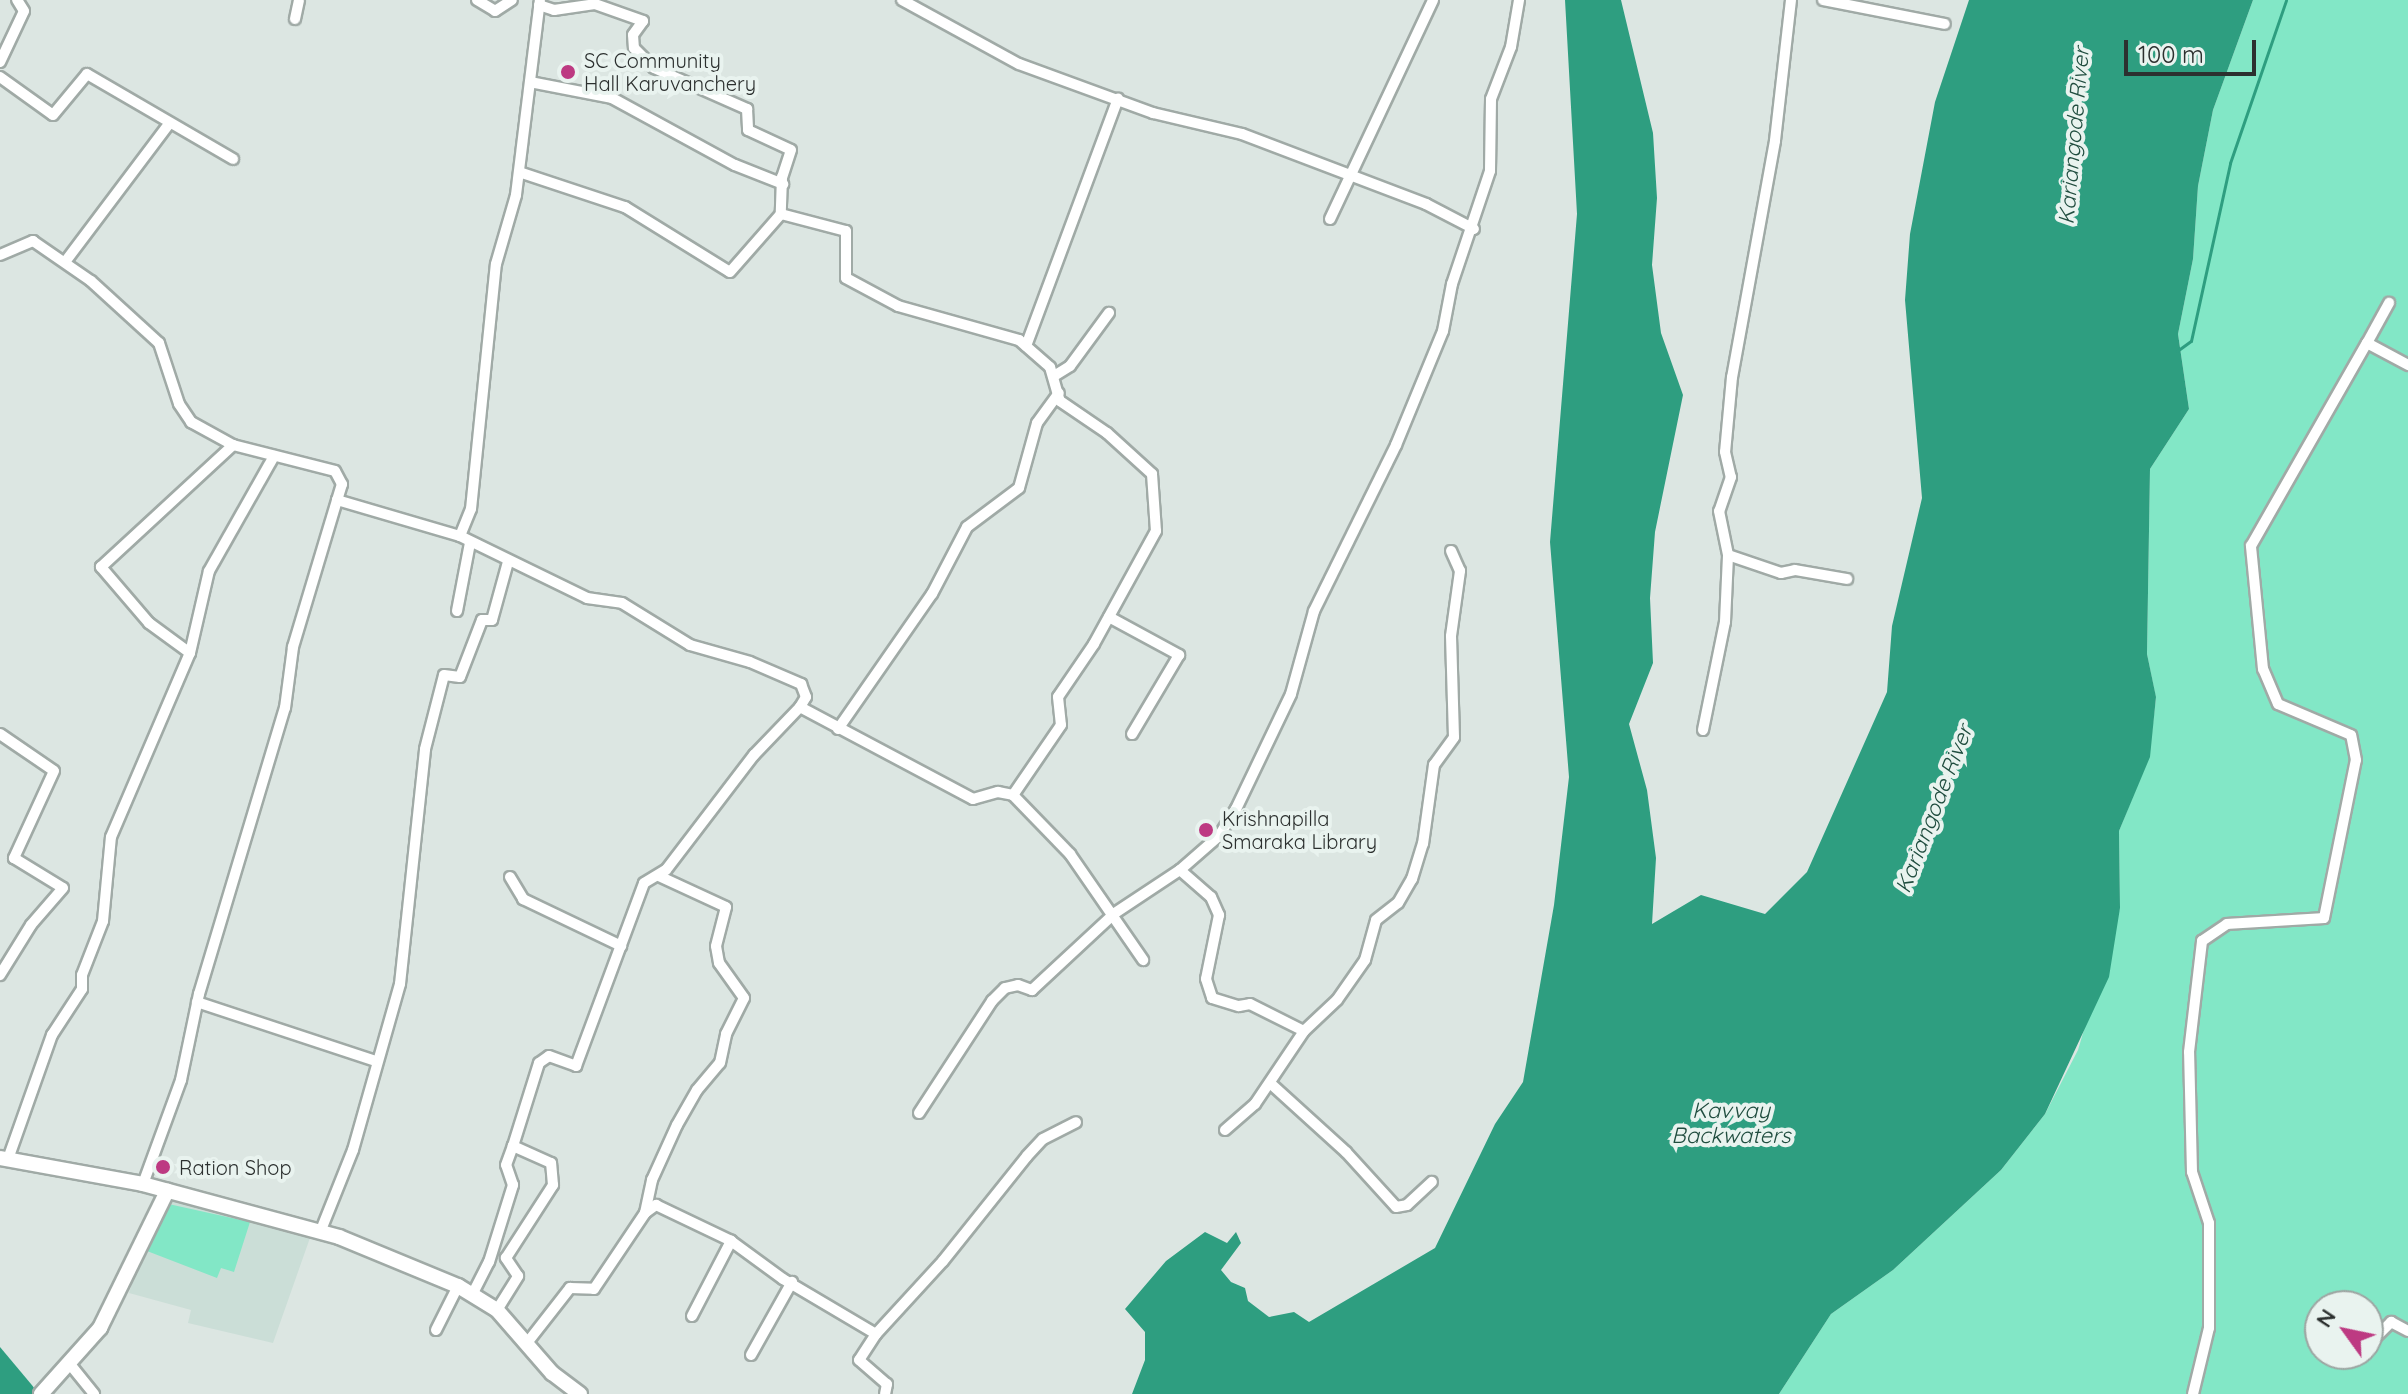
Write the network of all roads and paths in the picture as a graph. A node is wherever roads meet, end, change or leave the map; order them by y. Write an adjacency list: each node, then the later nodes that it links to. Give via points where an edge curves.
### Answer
1 (17, 0): 13 (street, via 24,11)
2 (299, 0): 11 (street)
3 (477, 0): 4 (street, via 495,11)
4 (512, 0)
5 (902, 0): 16 (street, via 1019,64)
6 (1433, 0): 20 (street)
7 (1519, 0): 24 (street, via 1511,47 1491,99 1490,171)
8 (1791, 0): 39 (street, via 1775,141 1732,377 1725,452 1731,477 1719,511)
9 (1823, 0): 12 (street)
10 (540, 2): 15 (street); 21 (street, via 554,10 595,4 643,21 633,35 634,48 654,68 747,109 748,130 791,150)
11 (295, 19)
12 (1945, 24)
13 (0, 62)
14 (0, 77): 17 (street, via 53,115 87,74 149,107)
15 (530, 82): 19 (street); 21 (street, via 612,98 735,165)
16 (1118, 99): 20 (street, via 1242,134); 30 (street)
17 (169, 124): 18 (street); 26 (street)
18 (233, 159)
19 (519, 172): 22 (street, via 625,207 730,272); 37 (street, via 496,264)
20 (1352, 176): 23 (street); 24 (street)
21 (783, 184): 22 (street)
22 (781, 214): 30 (street, via 846,231 846,278 864,292 988,329)
23 (1330, 219)
24 (1474, 229): 51 (street, via 1429,367 1314,611 1279,720 1226,828)
25 (0, 255): 26 (street, via 33,241)
26 (65, 262): 34 (street, via 159,343 179,404 191,422)
27 (2389, 303): 29 (street)
28 (1109, 313): 32 (street, via 1070,366)
29 (2367, 343): 31 (street); 89 (street, via 2251,546 2263,669 2278,704 2351,735 2356,760 2324,918 2227,924 2202,941 2189,1052 2192,1172 2209,1223 2209,1328)
30 (1026, 346): 32 (street)
31 (2408, 365)
32 (1054, 376): 33 (street)
33 (1059, 393): 43 (street, via 1060,401 1107,433 1152,474 1156,488 1150,507 1156,531); 46 (street, via 1037,423 1019,488 967,527 932,594)
34 (233, 445): 35 (street); 44 (street, via 101,567 149,623)
35 (274, 456): 36 (street, via 335,471 342,484); 44 (street, via 209,571)
36 (337, 500): 37 (street); 58 (street, via 293,647 285,708)
37 (465, 539): 40 (street); 42 (street)
38 (1451, 551): 59 (street, via 1460,571 1451,636 1454,737 1434,765 1419,861 1398,903 1376,920 1354,979)
39 (1728, 555): 41 (street, via 1781,573 1795,570); 47 (street, via 1725,622)
40 (508, 562): 45 (street, via 587,598 622,603 690,645 801,684 806,697); 60 (street, via 492,620 482,620 460,677 444,675 425,749 403,968)
41 (1847, 579)
42 (457, 611)
43 (1109, 617): 49 (street, via 1179,655); 50 (street, via 1058,697 1061,725)
44 (190, 653): 66 (street, via 111,837 103,921 77,1004 52,1035)
45 (800, 707): 46 (street); 52 (street, via 754,755)
46 (838, 729): 50 (street, via 973,799 998,792)
47 (1703, 730)
48 (0, 734): 57 (street, via 54,771 14,858 63,888 31,925)
49 (1132, 734)
50 (1013, 795): 54 (street, via 1070,854)
51 (1180, 870): 54 (street); 59 (street, via 1211,897 1219,915 1208,993 1218,1002 1260,1007)
52 (659, 876): 55 (street, via 640,889); 70 (street, via 726,907 716,946 719,963 744,998 726,1034 720,1063 677,1125 652,1180)
53 (510, 877): 55 (street, via 523,899)
54 (1115, 913): 56 (street); 62 (street, via 1032,990 1005,988 992,1001)
55 (621, 946): 65 (street, via 576,1066 542,1057)
56 (1143, 960)
57 (0, 975)
58 (197, 1002): 60 (street); 68 (street, via 169,1123)
59 (1304, 1031): 61 (street)
60 (375, 1061): 71 (street, via 353,1150)
61 (1270, 1083): 64 (street); 67 (street, via 1346,1152 1396,1207 1407,1205)
62 (919, 1113)
63 (1076, 1122): 81 (street, via 1043,1139)
64 (1225, 1130)
65 (513, 1146): 75 (street, via 506,1165 513,1185 489,1262); 76 (street, via 551,1163 553,1185 506,1258 518,1276)
66 (4, 1158): 68 (main road)
67 (1432, 1182)
68 (143, 1184): 69 (main road)
69 (167, 1191): 71 (main road); 84 (main road, via 100,1328)
70 (645, 1213): 72 (street, via 664,1206); 82 (street, via 594,1289 570,1288)
71 (321, 1230): 74 (main road)
72 (731, 1241): 73 (street); 77 (street)
73 (792, 1282): 81 (street); 83 (street)
74 (458, 1286): 75 (main road); 79 (street)
75 (472, 1295): 76 (main road)
76 (497, 1310): 82 (main road)
77 (692, 1316)
78 (2384, 1329): 80 (street, via 2391,1322)
79 (436, 1330)
80 (2408, 1331)
81 (876, 1334): 88 (street, via 859,1360 887,1384)
82 (527, 1343): 87 (main road, via 552,1373)
83 (751, 1355)
84 (69, 1363): 85 (main road); 86 (street)
85 (41, 1394)
86 (94, 1394)
87 (580, 1394)
88 (885, 1394)
89 (2193, 1394)

